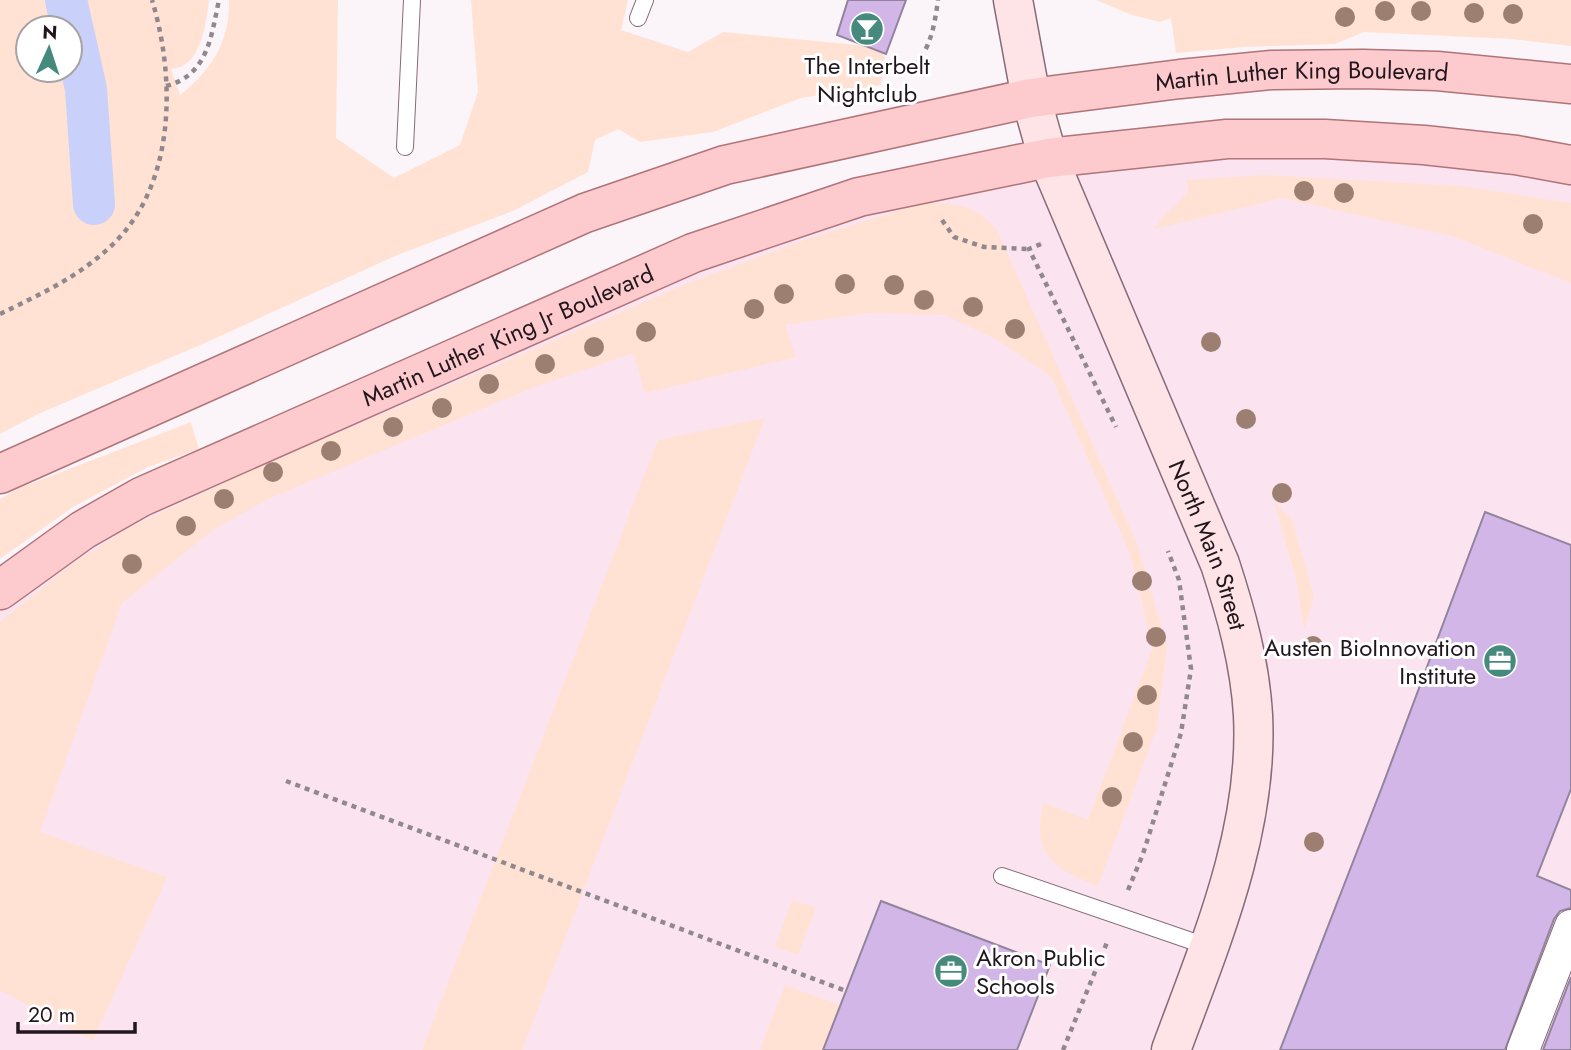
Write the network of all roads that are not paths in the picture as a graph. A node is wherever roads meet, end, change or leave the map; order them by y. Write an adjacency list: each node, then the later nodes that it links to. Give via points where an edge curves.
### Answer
1 (412, 0): 7 (lane)
2 (645, 0): 4 (lane)
3 (1013, 0): 6 (main road, North Main Street)
4 (638, 18)
5 (1571, 84): 6 (main road, Martin Luther King Boulevard, via 1437,71 1272,70)
6 (1031, 98): 8 (main road, North Main Street); 10 (main road, via 725,165 584,213)
7 (405, 148)
8 (1048, 158): 9 (main road, via 1227,139 1325,139 1424,145); 11 (main road, Martin Luther King Jr Boulevard, via 859,197 694,253 141,497 83,530); 14 (main road, North Main Street, via 1220,564 1247,664 1253,713 1248,796 1241,838)
9 (1571, 165)
10 (0, 474)
11 (0, 590)
12 (1002, 876): 14 (lane)
13 (1571, 926): 16 (street)
14 (1209, 947): 15 (main road, North Main Street)
15 (1171, 1050)
16 (1523, 1050)

